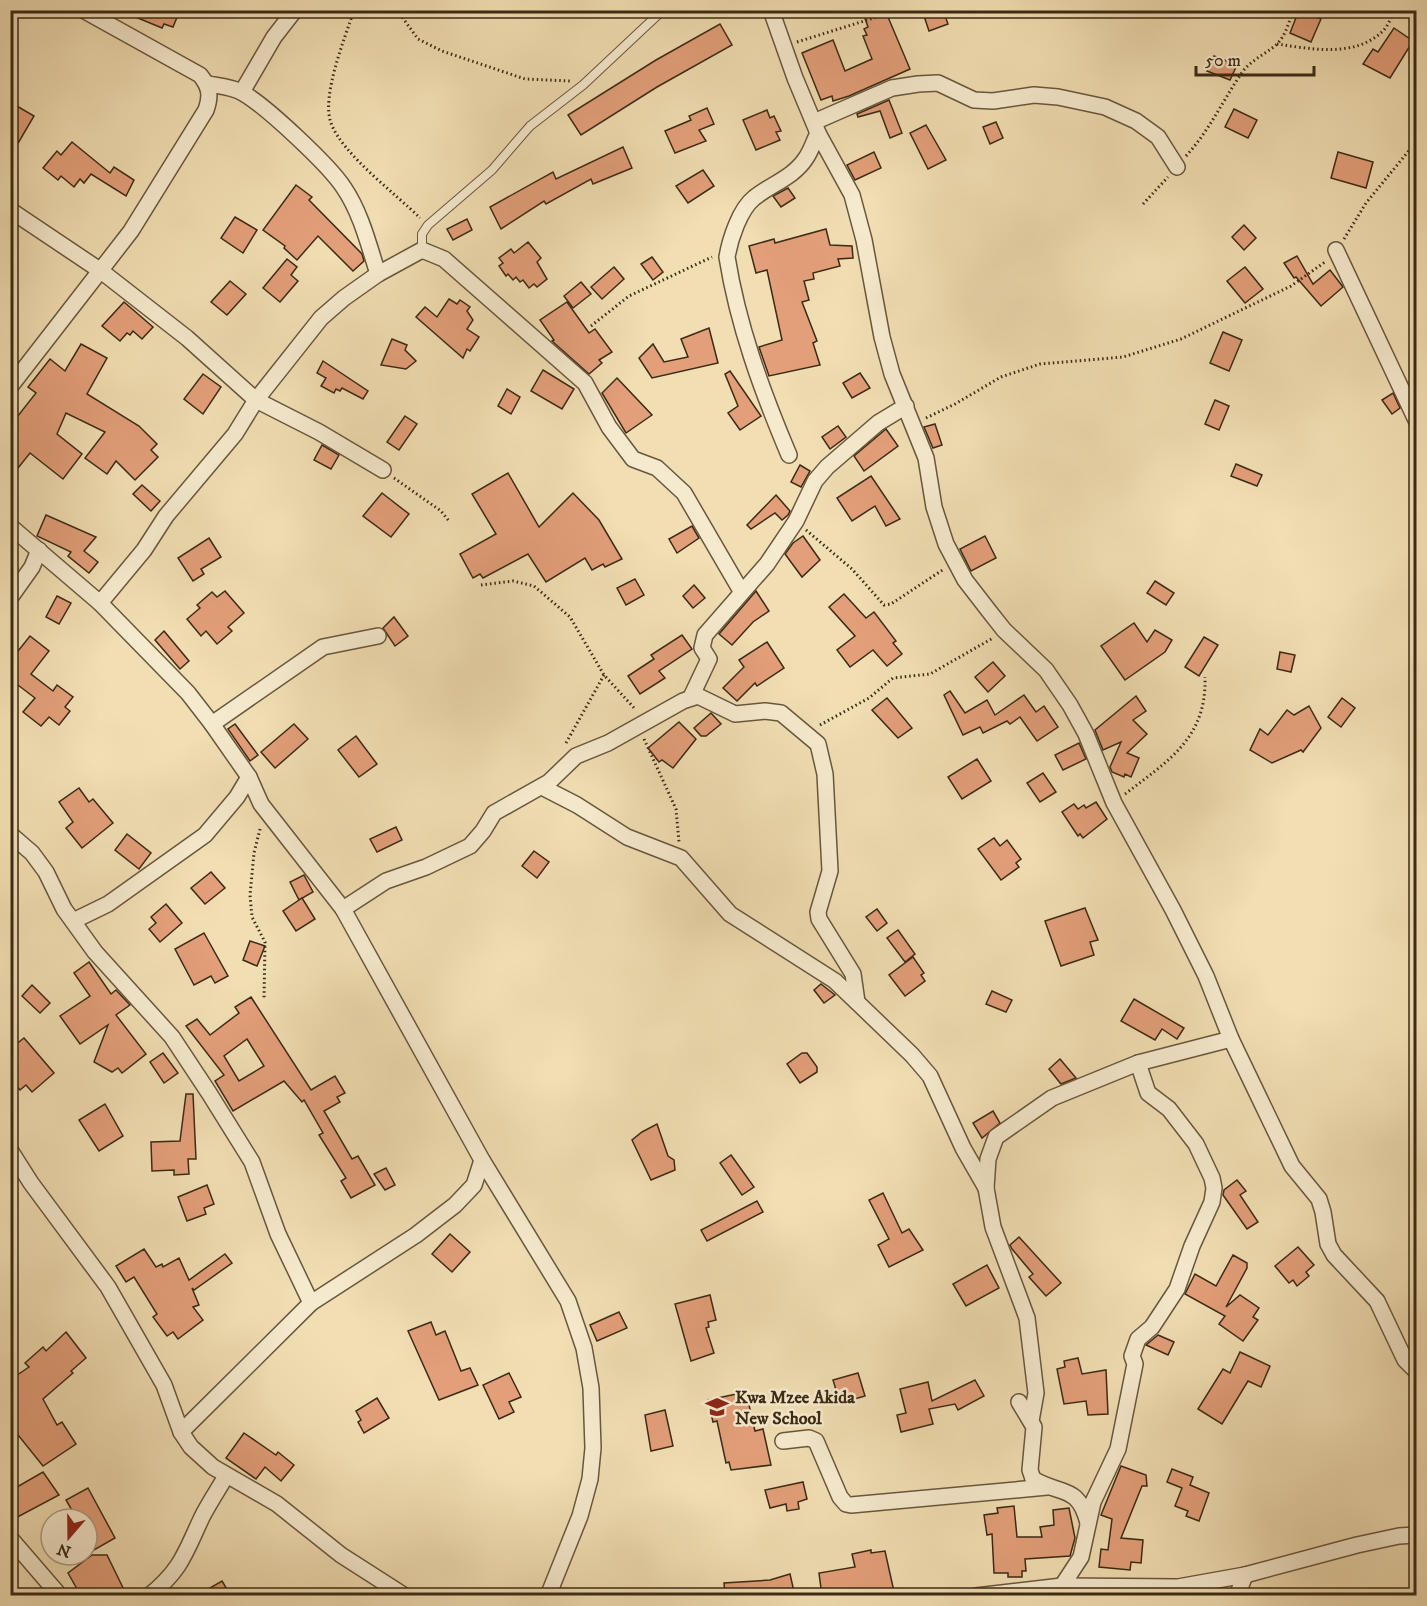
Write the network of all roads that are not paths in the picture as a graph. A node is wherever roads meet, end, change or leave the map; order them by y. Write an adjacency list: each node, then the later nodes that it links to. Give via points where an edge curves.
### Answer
1 (82, 10): 5 (street, via 200,75)
2 (295, 10): 6 (street)
3 (663, 10): 10 (lane, via 583,85 530,126 485,177 428,225 422,234)
4 (771, 10): 7 (street)
5 (208, 84): 6 (street); 12 (street, via 210,100 206,110 168,175)
6 (242, 92): 13 (street, via 268,112 345,189)
7 (816, 128): 8 (street, via 892,88 938,83 974,100 1034,95 1105,107 1136,121 1158,137); 16 (street, via 852,195 882,338); 18 (street, via 806,158 777,185 752,199 729,246 729,269 747,343)
8 (1178, 166)
9 (10, 210): 12 (street)
10 (422, 250): 13 (street); 22 (street, via 444,260 585,383 609,427 633,459 653,465 684,493)
11 (1336, 250): 17 (street)
12 (101, 271): 14 (street); 15 (street, via 188,339)
13 (378, 274): 15 (street, via 321,318)
14 (10, 387)
15 (256, 400): 19 (street); 24 (street, via 235,434)
16 (906, 406): 22 (street, via 878,423 827,467 767,564); 34 (street, via 926,458 934,507 946,544 966,580 1004,630 1057,684 1086,735 1114,803 1206,976)
17 (1416, 420)
18 (789, 455)
19 (383, 470)
20 (10, 526): 21 (street)
21 (39, 550): 23 (street); 24 (street)
22 (741, 591): 26 (street, via 705,634 702,648 709,659)
23 (10, 598)
24 (100, 603): 27 (street, via 188,693)
25 (378, 636): 27 (street, via 322,647)
26 (691, 697): 29 (street, via 608,743 576,756); 33 (street, via 698,696 735,714 781,713 818,744 828,817 830,871 819,919 853,974)
27 (212, 724): 28 (street)
28 (249, 777): 31 (street, via 261,804); 32 (street, via 205,835 108,904)
29 (543, 787): 31 (street, via 494,813 470,846 386,880); 33 (street, via 627,837 681,858 730,914 816,967)
30 (10, 834): 32 (street, via 46,872)
31 (343, 909): 37 (street)
32 (73, 921): 39 (street, via 95,952 172,1037 252,1162 278,1234)
33 (857, 1002): 38 (street, via 930,1076)
34 (1231, 1039): 35 (street); 40 (street, via 1292,1166 1318,1199 1334,1255 1377,1301 1405,1360)
35 (1138, 1064): 38 (street, via 1052,1098 996,1137 988,1159); 47 (street, via 1148,1093 1169,1109 1196,1144 1214,1188 1177,1289 1134,1346 1135,1364 1122,1438 1098,1488)
36 (10, 1150): 43 (street, via 108,1287 164,1385)
37 (482, 1160): 39 (street, via 474,1185 455,1205); 55 (street, via 568,1301 584,1348 591,1388 590,1479)
38 (986, 1188): 42 (street, via 993,1227 1029,1328 1036,1394)
39 (311, 1303): 43 (street)
40 (1416, 1371)
41 (1019, 1402): 42 (street)
42 (1031, 1421): 46 (street, via 1034,1433 1030,1470 1033,1479)
43 (181, 1432): 45 (street, via 191,1447)
44 (783, 1442): 46 (street, via 809,1438 816,1441 840,1497 851,1505)
45 (226, 1476): 53 (street, via 201,1519 186,1556 175,1573); 54 (street, via 277,1504 341,1555)
46 (1047, 1487): 47 (street, via 1078,1498)
47 (1088, 1523): 51 (street, via 1081,1557)
48 (1416, 1536): 50 (street, via 1357,1545)
49 (10, 1538): 52 (street)
50 (1245, 1575): 51 (street, via 1178,1587); 57 (street)
51 (1062, 1586): 56 (street)
52 (60, 1596)
53 (149, 1596)
54 (405, 1596)
55 (548, 1596)
56 (976, 1596)
57 (1238, 1596)

